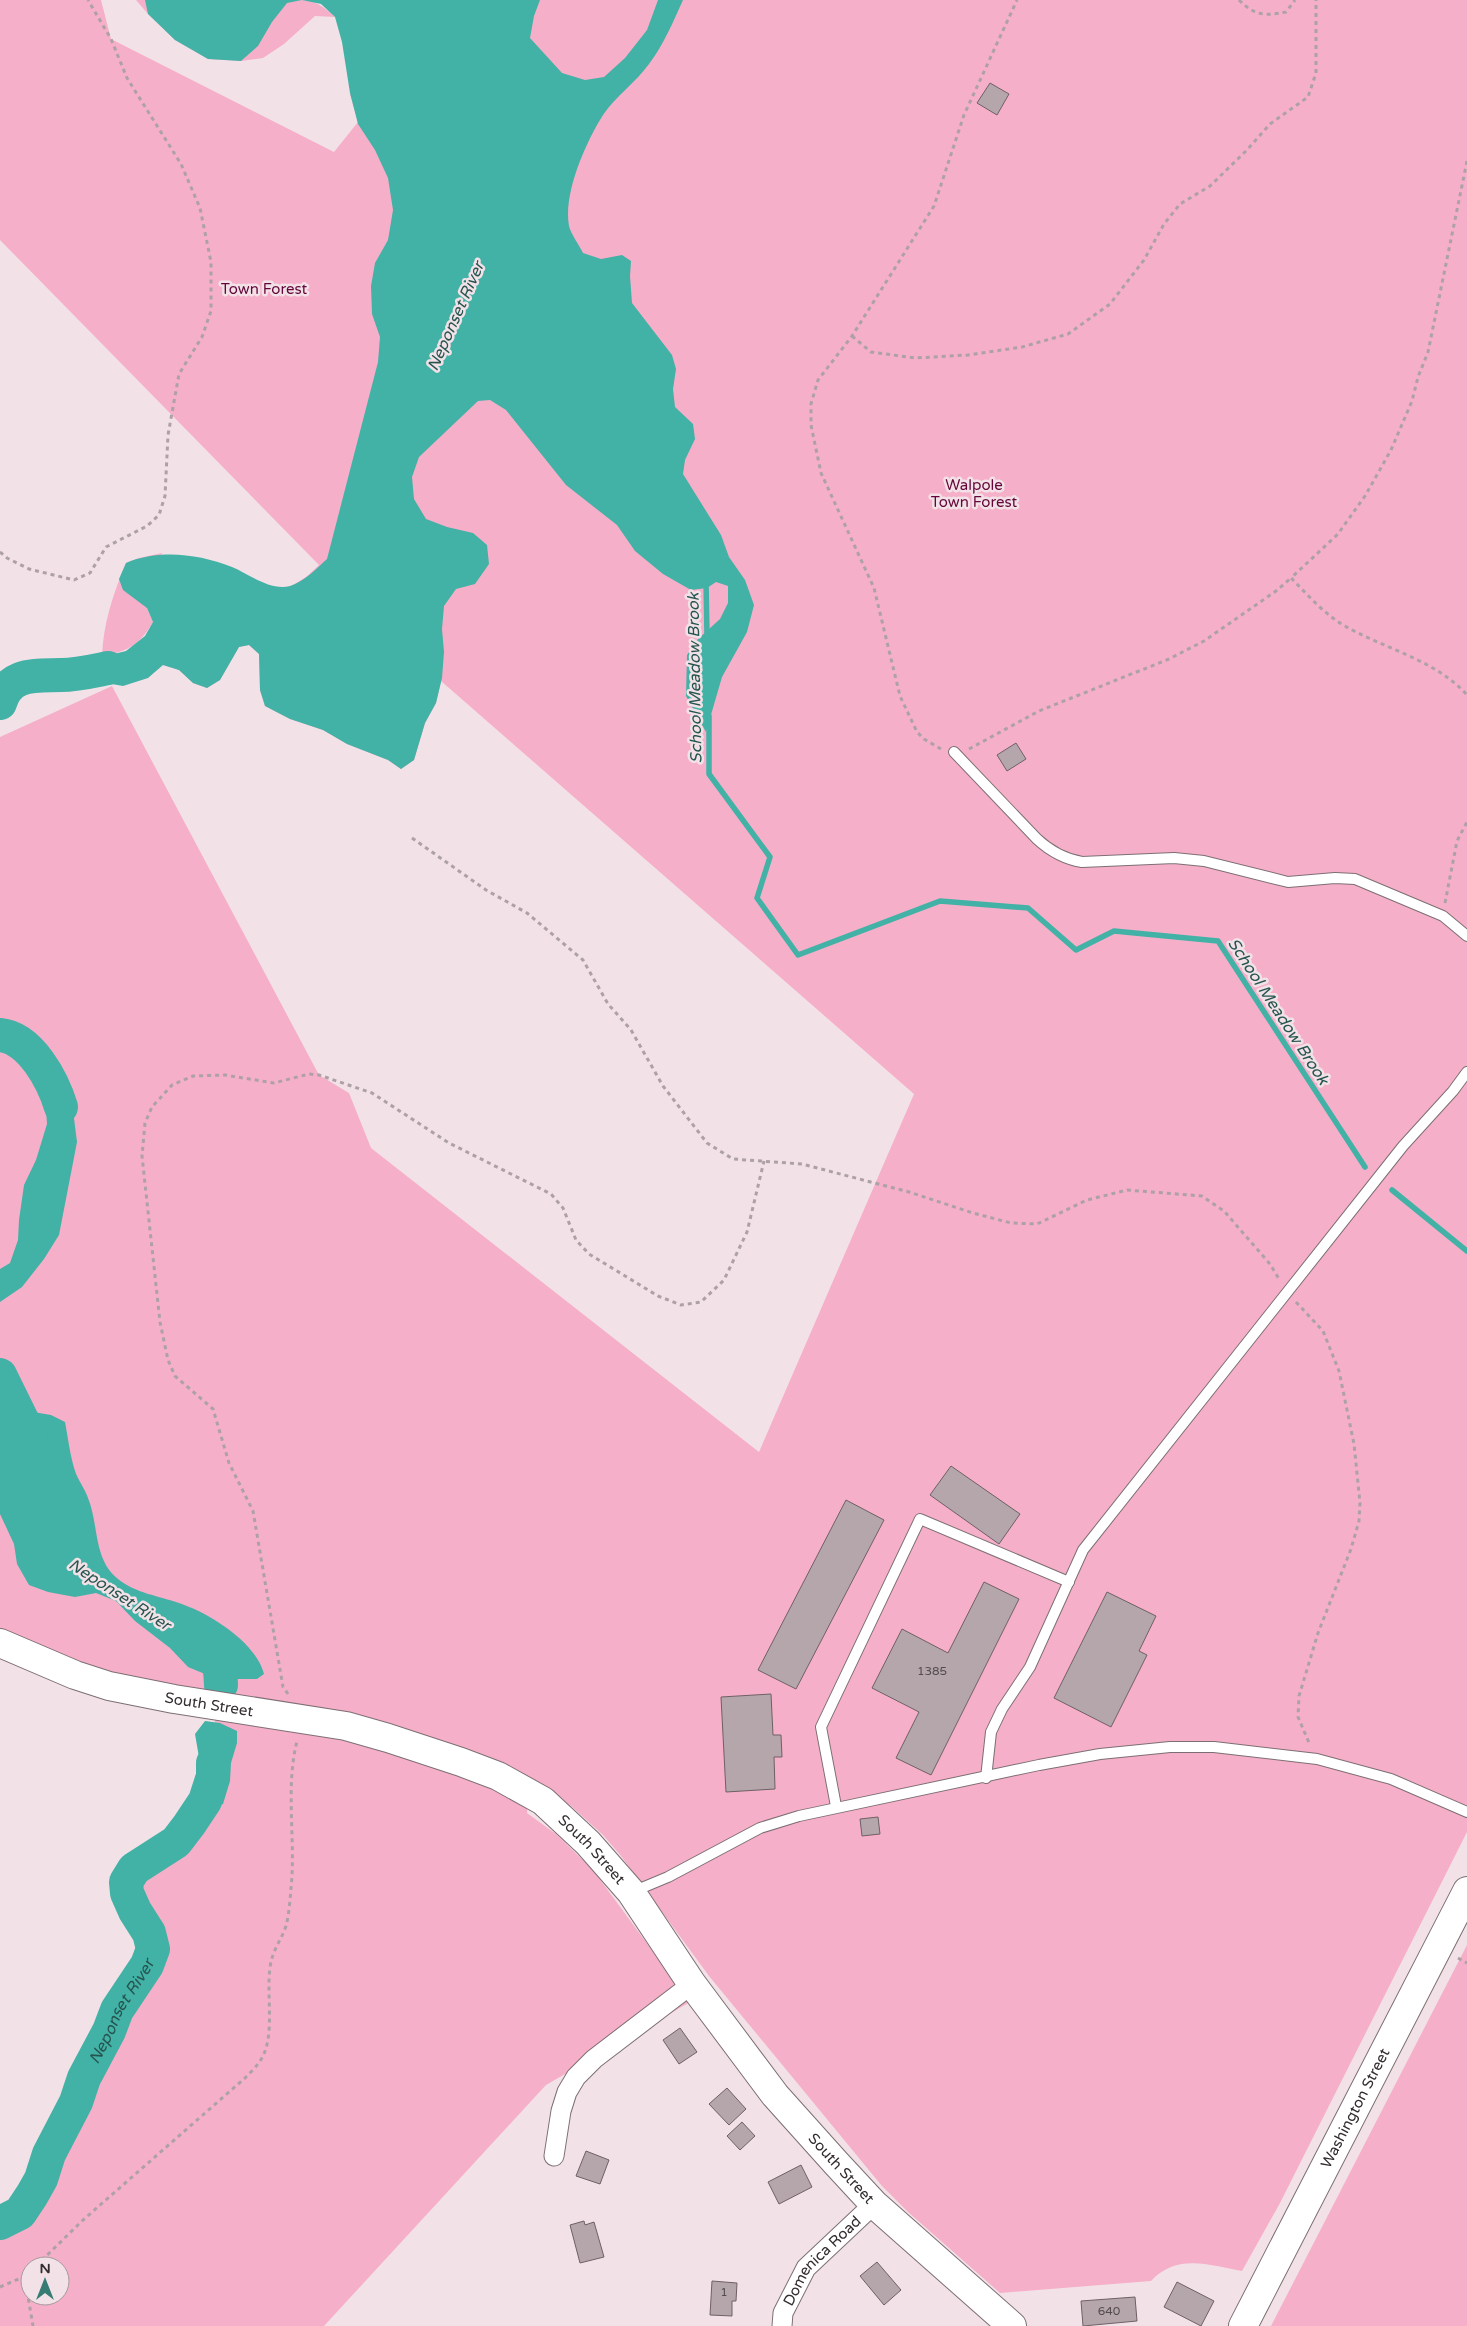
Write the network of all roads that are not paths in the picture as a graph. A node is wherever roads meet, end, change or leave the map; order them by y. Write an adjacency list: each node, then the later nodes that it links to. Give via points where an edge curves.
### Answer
1 (954, 752): 2 (lane, via 1037,839 1048,849 1067,858 1082,862 1204,861 1288,882 1355,879 1443,916)
2 (1467, 936)
3 (1467, 1072): 4 (lane, via 1403,1146 1083,1550)
4 (1069, 1582): 6 (lane, via 1030,1667 998,1716 992,1732); 7 (lane, via 920,1519 821,1727)
5 (0, 1643): 10 (street, South Street, via 109,1686 346,1726 498,1776 543,1801 588,1843)
6 (986, 1778): 7 (lane); 8 (lane, via 1100,1754 1170,1747 1214,1747 1317,1759 1391,1779)
7 (836, 1806): 10 (lane, via 760,1828)
8 (1467, 1812)
9 (1467, 1891): 16 (street, Washington Street)
10 (631, 1892): 11 (street, South Street)
11 (692, 1984): 12 (street, via 594,2059 576,2077 567,2092); 13 (street, South Street, via 775,2095)
12 (554, 2156)
13 (874, 2204): 14 (street, Domenica Road, via 806,2268 783,2313); 15 (street, South Street)
14 (782, 2326)
15 (1012, 2326)
16 (1243, 2326)

